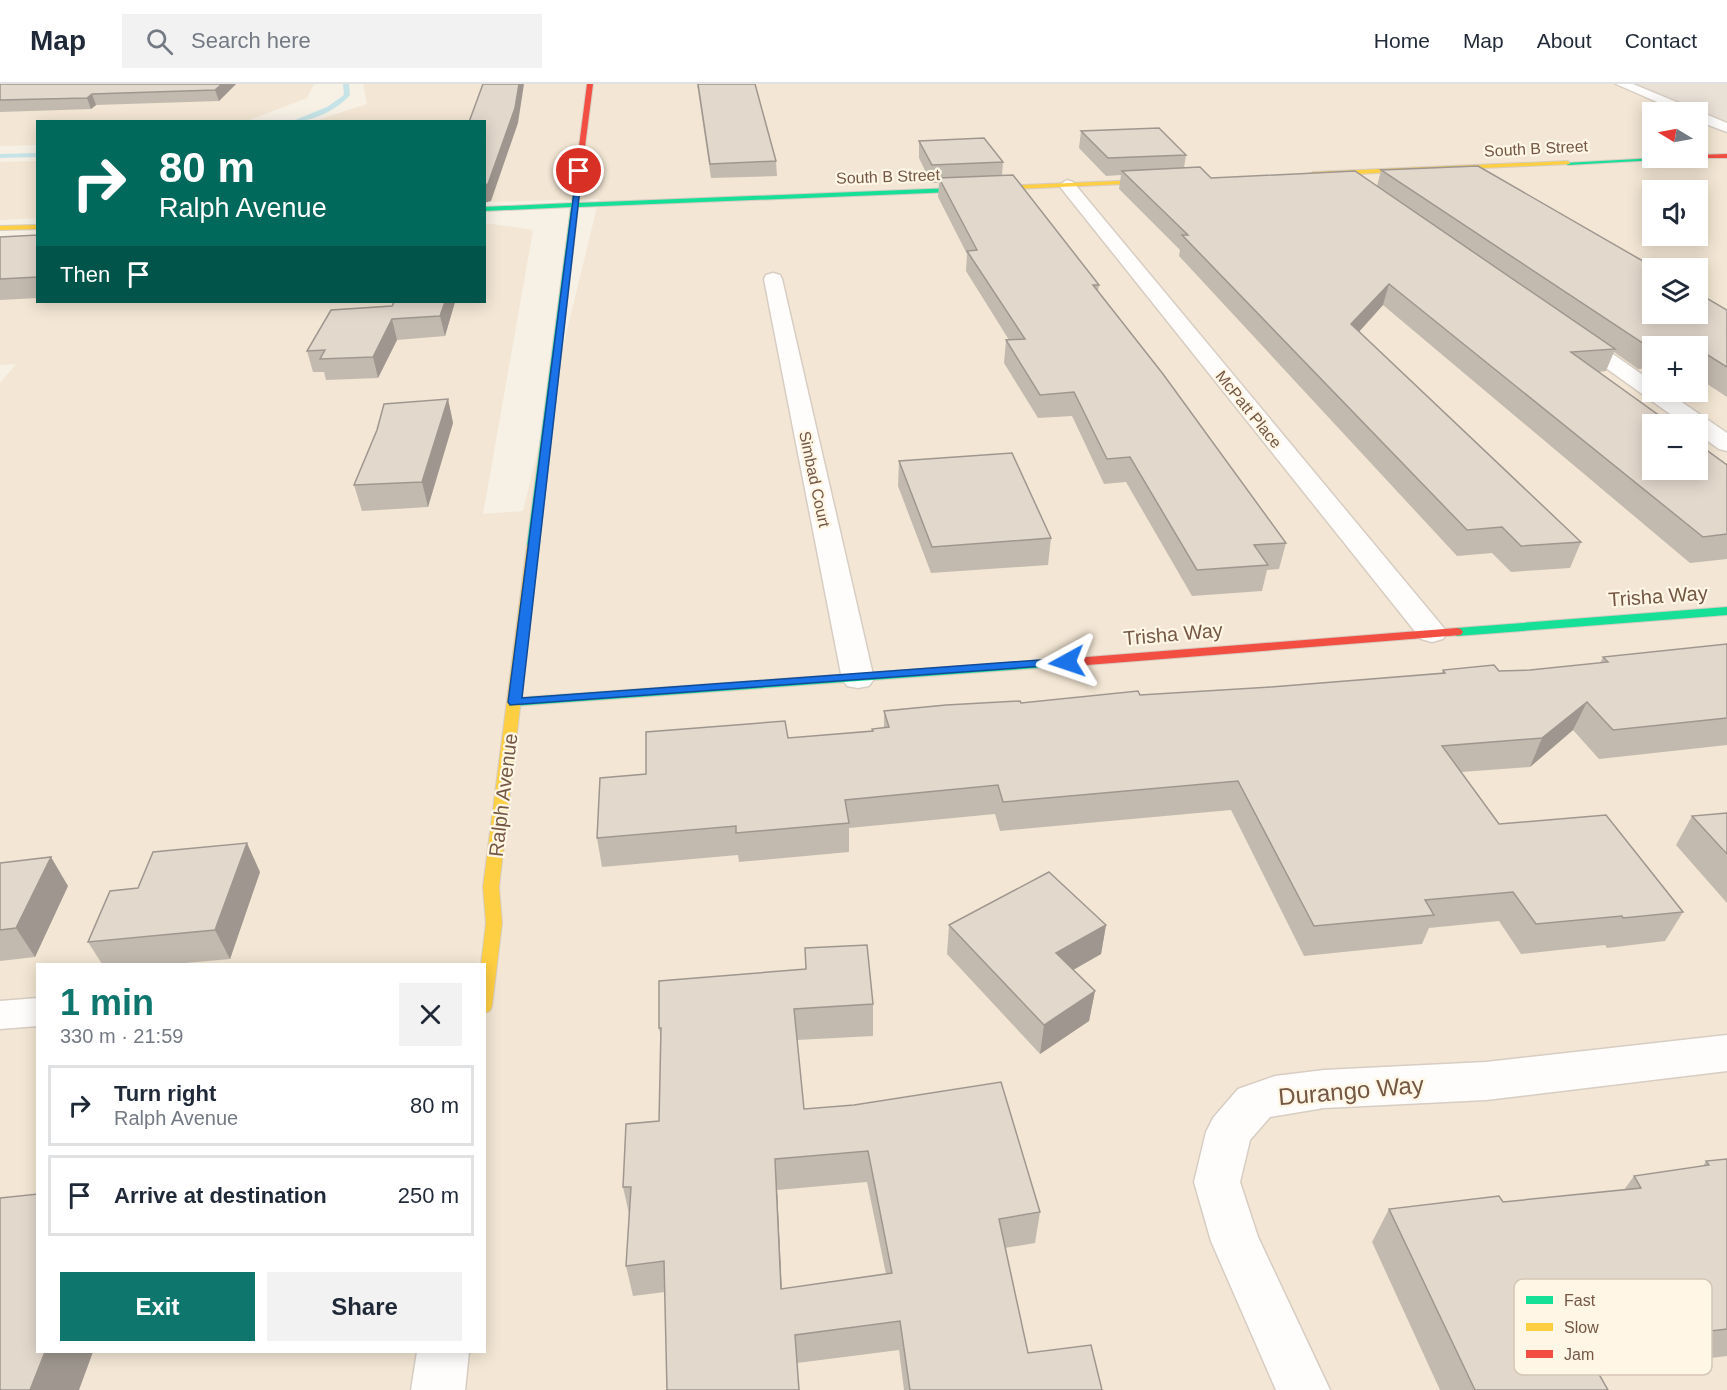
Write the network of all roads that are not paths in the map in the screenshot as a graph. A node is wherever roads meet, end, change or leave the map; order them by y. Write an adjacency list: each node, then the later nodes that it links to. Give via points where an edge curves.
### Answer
1 (590, 84): 14 (street, Ralph Avenue)
2 (1622, 84): 3 (street)
3 (1666, 102)
4 (1708, 120): 5 (street)
5 (1727, 128)
6 (1727, 156): 7 (street)
7 (1708, 157)
8 (1642, 160): 9 (street, South B Street)
9 (1341, 173): 10 (street, South B Street); 13 (street)
10 (1305, 175)
11 (1186, 180): 12 (street, South B Street)
12 (1067, 185): 14 (street, South B Street); 22 (street, McPatt Place)
13 (1370, 194)
14 (575, 205): 15 (street, South B Street); 24 (street, Ralph Avenue)
15 (486, 209)
16 (36, 227): 17 (street)
17 (0, 228)
18 (773, 279): 23 (street, Simbad Court)
19 (1563, 329): 20 (street)
20 (1727, 444)
21 (1727, 611): 22 (street, Trisha Way)
22 (1432, 633): 23 (street, Trisha Way)
23 (858, 679): 24 (street, Trisha Way)
24 (514, 702): 25 (street, Ralph Avenue, via 491,887 494,923)
25 (486, 987)
26 (36, 1012): 27 (lane)
27 (0, 1015)
28 (1727, 1053): 31 (street, Durango Way, via 1486,1081 1324,1089 1275,1095 1254,1103 1229,1132 1217,1182 1235,1240)
29 (443, 1353): 30 (street)
30 (438, 1390)
31 (1303, 1390)

